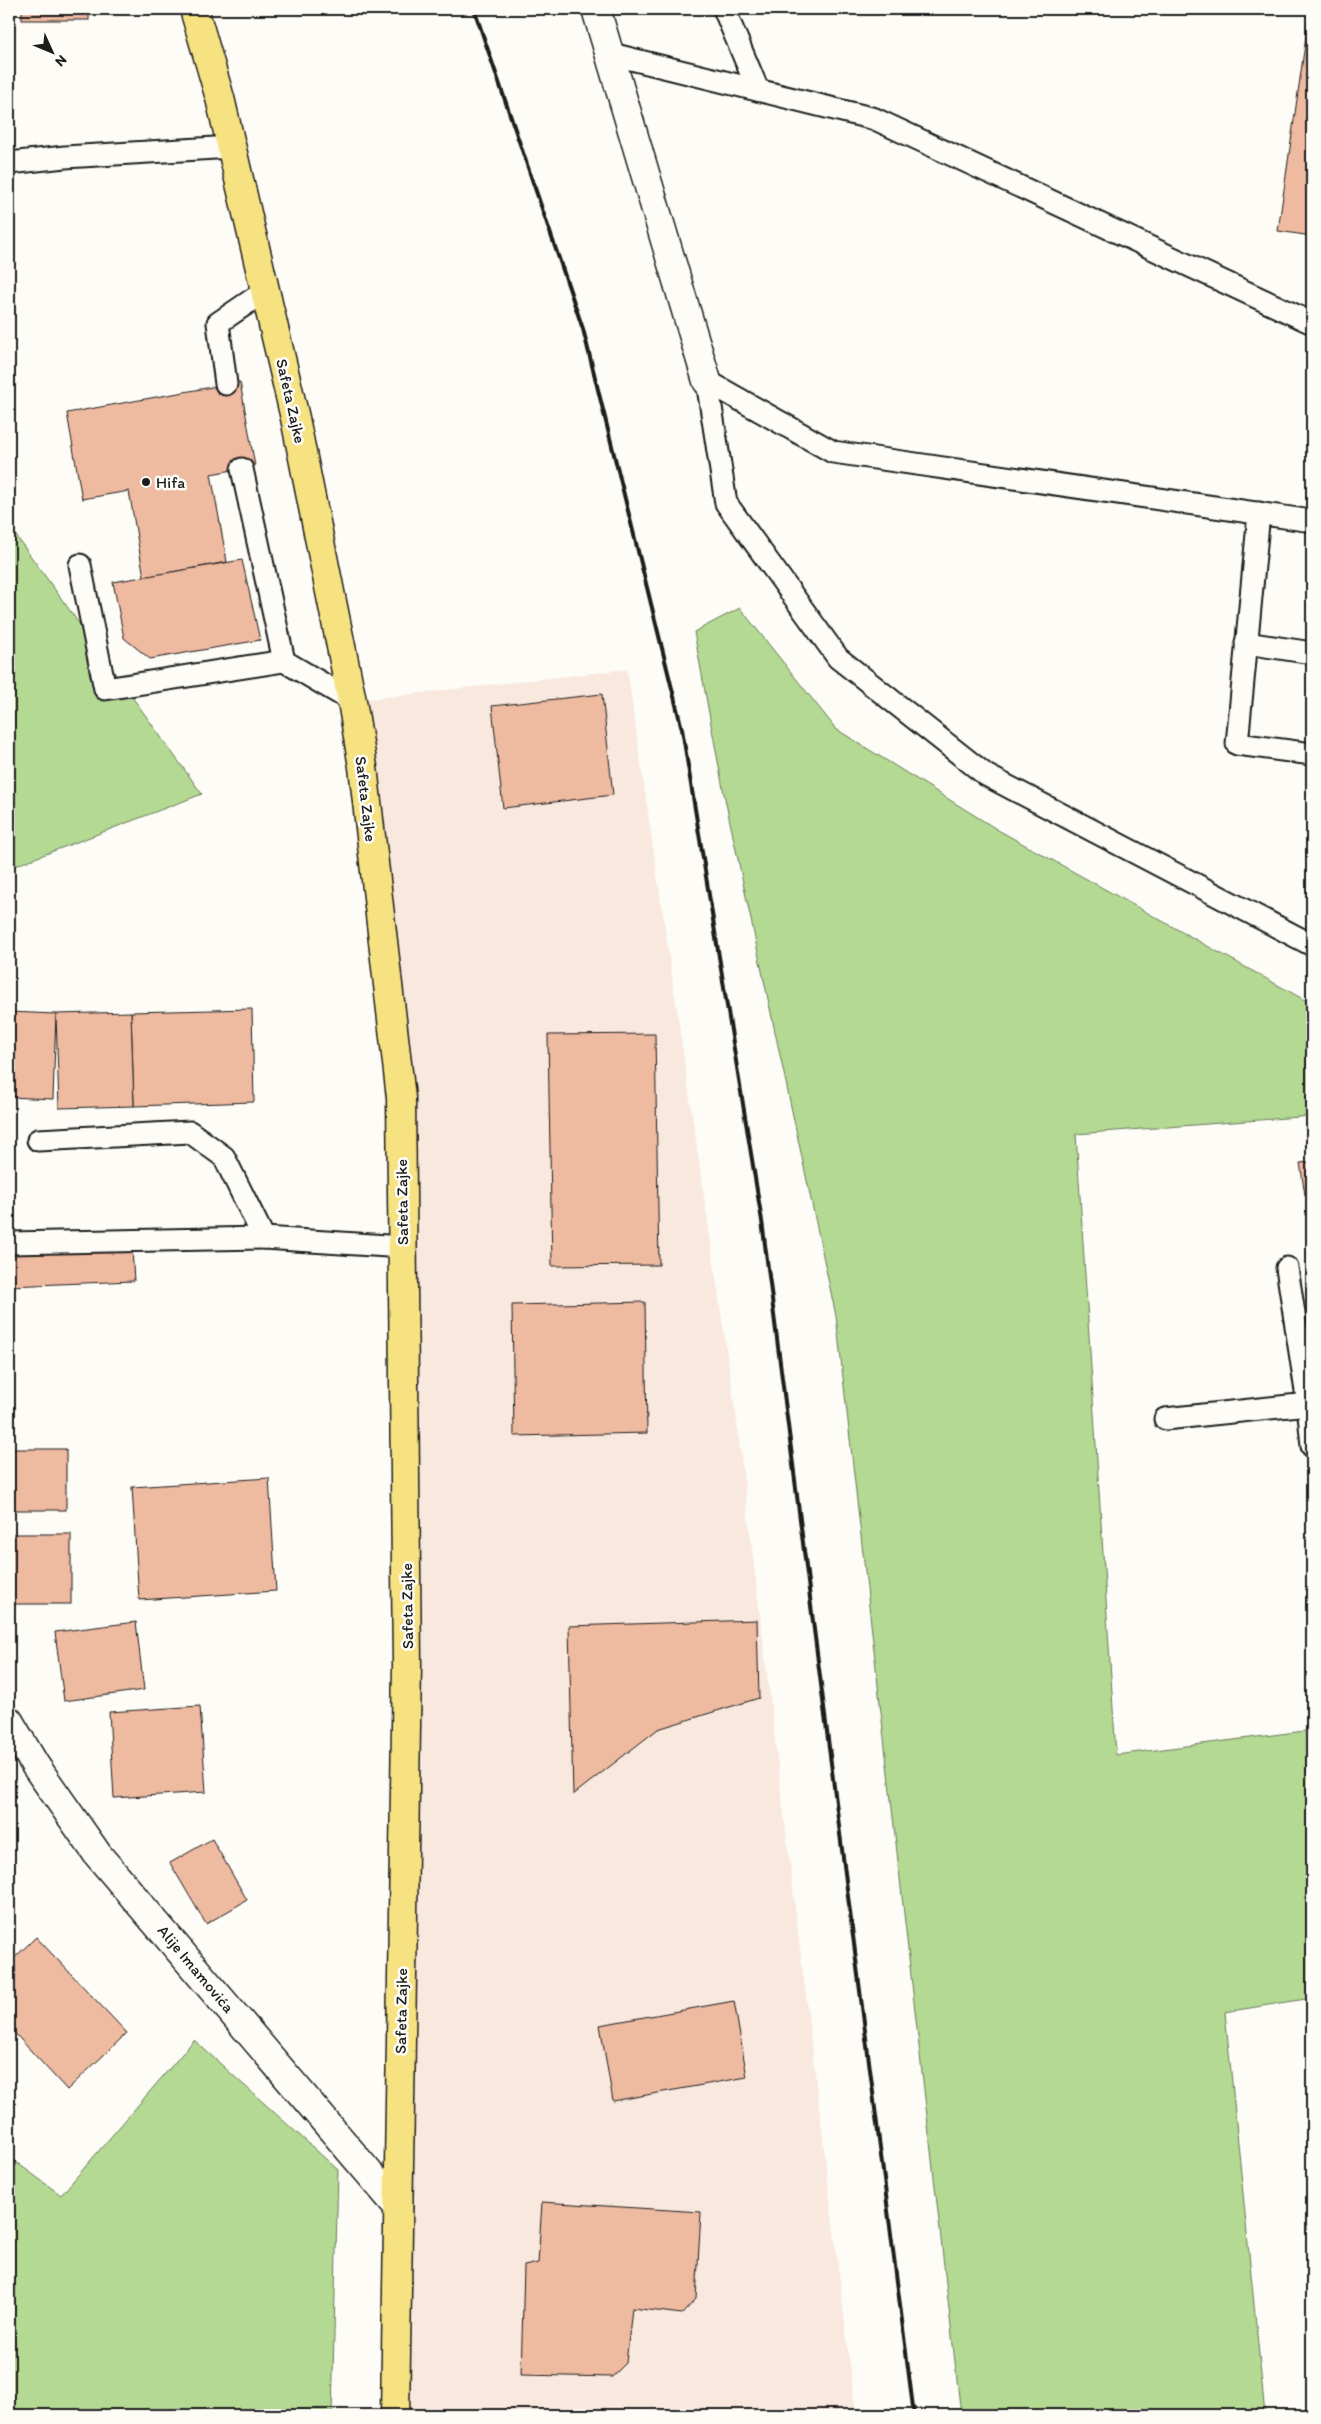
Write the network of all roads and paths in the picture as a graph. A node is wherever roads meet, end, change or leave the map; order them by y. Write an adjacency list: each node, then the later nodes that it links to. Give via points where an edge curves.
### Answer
1 (194, 9): 6 (main road, Safeta Zajke)
2 (596, 9): 4 (street)
3 (724, 9): 5 (lane)
4 (612, 54): 5 (lane); 10 (street)
5 (758, 90): 9 (lane, via 875,119)
6 (232, 148): 7 (lane); 8 (main road, Safeta Zajke)
7 (9, 163)
8 (265, 290): 11 (lane, via 218,323); 19 (main road, Safeta Zajke, via 295,418)
9 (1312, 323)
10 (707, 381): 13 (lane, via 833,452); 21 (lane, via 726,503 838,658 986,775)
11 (226, 384)
12 (242, 469): 18 (lane)
13 (1259, 513): 14 (lane); 16 (lane)
14 (1312, 521)
15 (80, 565): 18 (lane, via 105,689)
16 (1246, 643): 17 (lane); 20 (lane, via 1237,744)
17 (1312, 653)
18 (284, 661): 19 (lane)
19 (352, 701): 25 (main road, Safeta Zajke, via 363,767 401,1098)
20 (1312, 754)
21 (1312, 945)
22 (38, 1140): 23 (lane, via 190,1132 224,1157)
23 (264, 1238): 24 (lane); 25 (lane)
24 (9, 1243)
25 (403, 1247): 31 (main road, Safeta Zajke, via 407,1664)
26 (1288, 1268): 27 (lane)
27 (1310, 1404): 28 (lane); 29 (lane)
28 (1165, 1419)
29 (1312, 1446)
30 (9, 1721): 31 (street, Alije Imamovića, via 98,1855)
31 (398, 2207): 32 (main road, Safeta Zajke)
32 (395, 2415)

